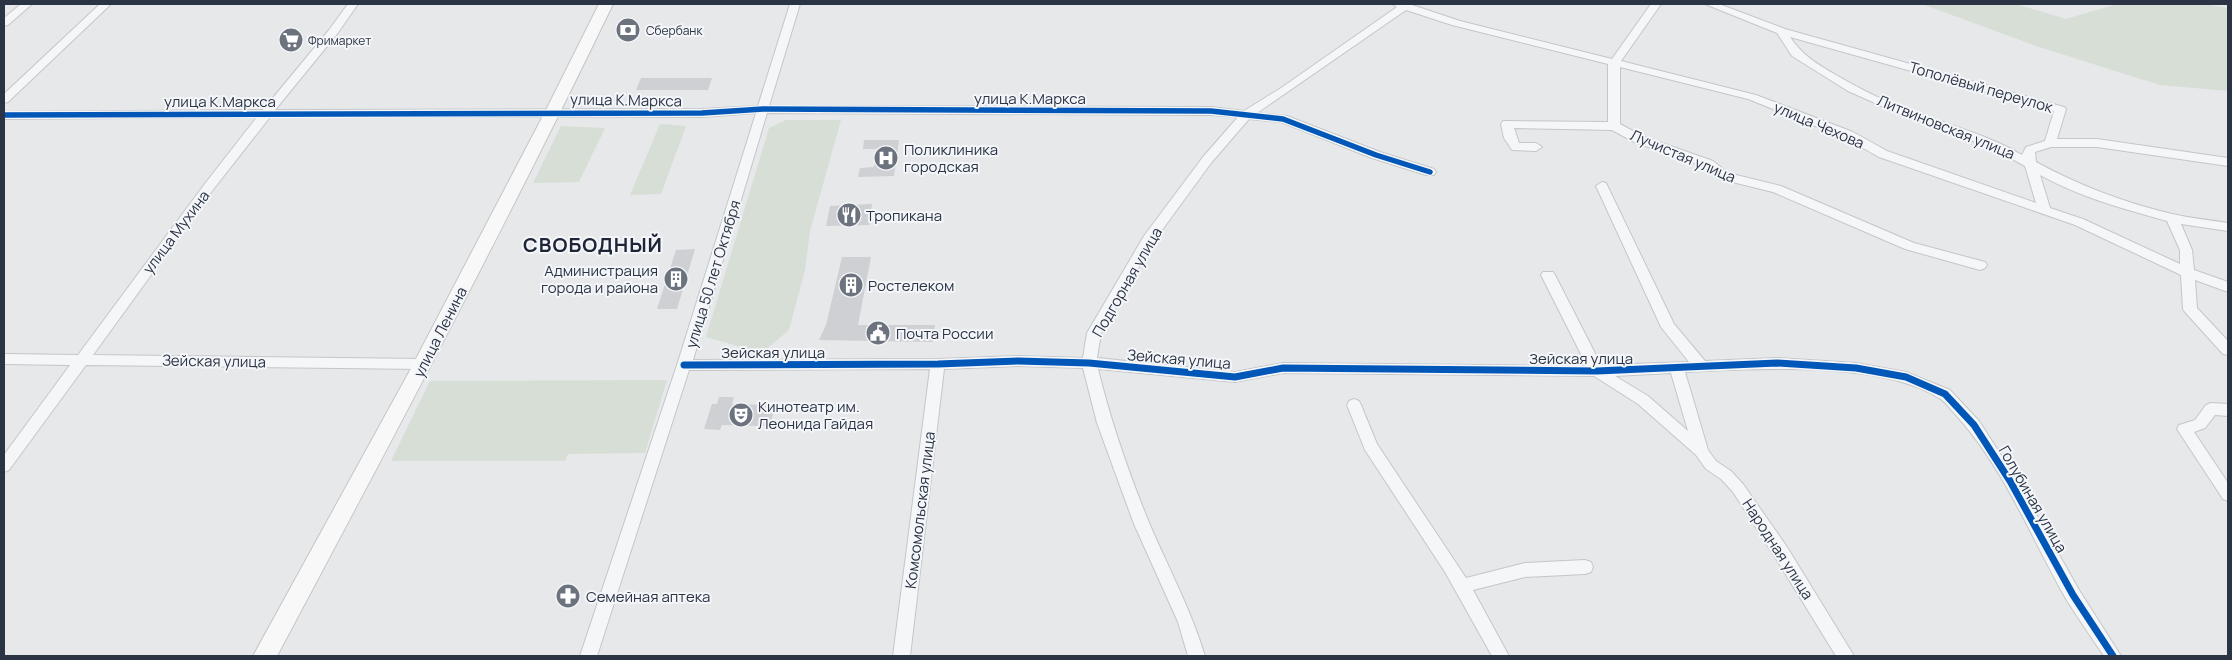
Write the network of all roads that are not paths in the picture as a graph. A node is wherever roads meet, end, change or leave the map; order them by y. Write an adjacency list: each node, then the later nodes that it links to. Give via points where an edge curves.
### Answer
1 (27, 4): 9 (street)
2 (106, 4): 12 (street)
3 (353, 4): 15 (street, улица Мухина)
4 (606, 4): 14 (main road, улица Ленина)
5 (795, 4): 13 (street, улица 50 лет Октября)
6 (1656, 4): 11 (street)
7 (1710, 4): 10 (street)
8 (1403, 5): 11 (street, улица Чехова, via 1456,23); 16 (street, Подгорная улица)
9 (4, 23)
10 (1781, 31): 19 (street, Тополёвый переулок, via 2060,109); 21 (street, Литвиновская улица, via 1796,54 1852,89 1906,113 1998,146)
11 (1614, 63): 18 (street); 25 (street, улица Чехова, via 1752,97 1849,134 1882,154)
12 (4, 100)
13 (763, 109): 14 (street, улица К.Маркса, via 702,113); 16 (street, улица К.Маркса, via 1202,111); 38 (street, улица 50 лет Октября)
14 (553, 112): 15 (street, улица К.Маркса); 36 (main road, улица Ленина)
15 (268, 113): 17 (street, улица К.Маркса); 34 (street, улица Мухина, via 208,188)
16 (1247, 114): 23 (street, улица К.Маркса, via 1283,119); 35 (street, Подгорная улица, via 1207,160 1149,239 1094,333)
17 (4, 115)
18 (1614, 126): 20 (street, Лучистая улица, via 1507,124 1516,147); 28 (street, Лучистая улица, via 1638,139 1709,164 1724,176 1777,189 1910,246)
19 (2050, 143): 21 (street, via 2030,150); 22 (street, via 2097,143)
20 (1536, 147)
21 (2030, 162): 25 (street); 26 (street, Литвиновская улица, via 2066,182 2119,203)
22 (2228, 162)
23 (1430, 172)
24 (1602, 186): 39 (street, via 1668,327)
25 (2045, 211): 29 (street, улица Чехова, via 2095,230)
26 (2172, 218): 27 (street, Литвиновская улица); 29 (street, via 2186,250)
27 (2228, 227)
28 (1980, 265)
29 (2189, 274): 31 (street, улица Чехова); 32 (street, via 2190,310)
30 (1548, 275): 41 (street)
31 (2228, 287)
32 (2228, 350)
33 (4, 359): 34 (street, Зейская улица)
34 (82, 359): 36 (street, Зейская улица); 45 (street, улица Мухина)
35 (1089, 363): 37 (street, Зейская улица, via 1018,360); 41 (street, Зейская улица, via 1235,377 1283,368); 52 (street, Подгорная улица, via 1104,423 1142,524 1186,622)
36 (423, 364): 49 (main road, улица Ленина)
37 (938, 364): 38 (street, Зейская улица); 51 (street, Комсомольская улица)
38 (684, 365): 50 (street, улица 50 лет Октября)
39 (1700, 365): 40 (street, Зейская улица); 55 (street, Голубиная улица, via 1777,363 1856,368 1906,377 1945,394 1974,425 2010,481 2073,595)
40 (1677, 369): 41 (street, Зейская улица); 44 (street, Народная улица)
41 (1597, 371): 44 (street, Народная улица, via 1642,400)
42 (1354, 405): 48 (street, via 1370,446)
43 (2228, 410): 46 (street, via 2211,409 2200,424 2184,429)
44 (1701, 451): 54 (street, Народная улица, via 1738,488)
45 (4, 466)
46 (2228, 495)
47 (1585, 567): 48 (street, via 1526,570)
48 (1462, 586): 53 (street)
49 (265, 656)
50 (588, 656)
51 (902, 656)
52 (1196, 656)
53 (1501, 656)
54 (1845, 656)
55 (2113, 656)

